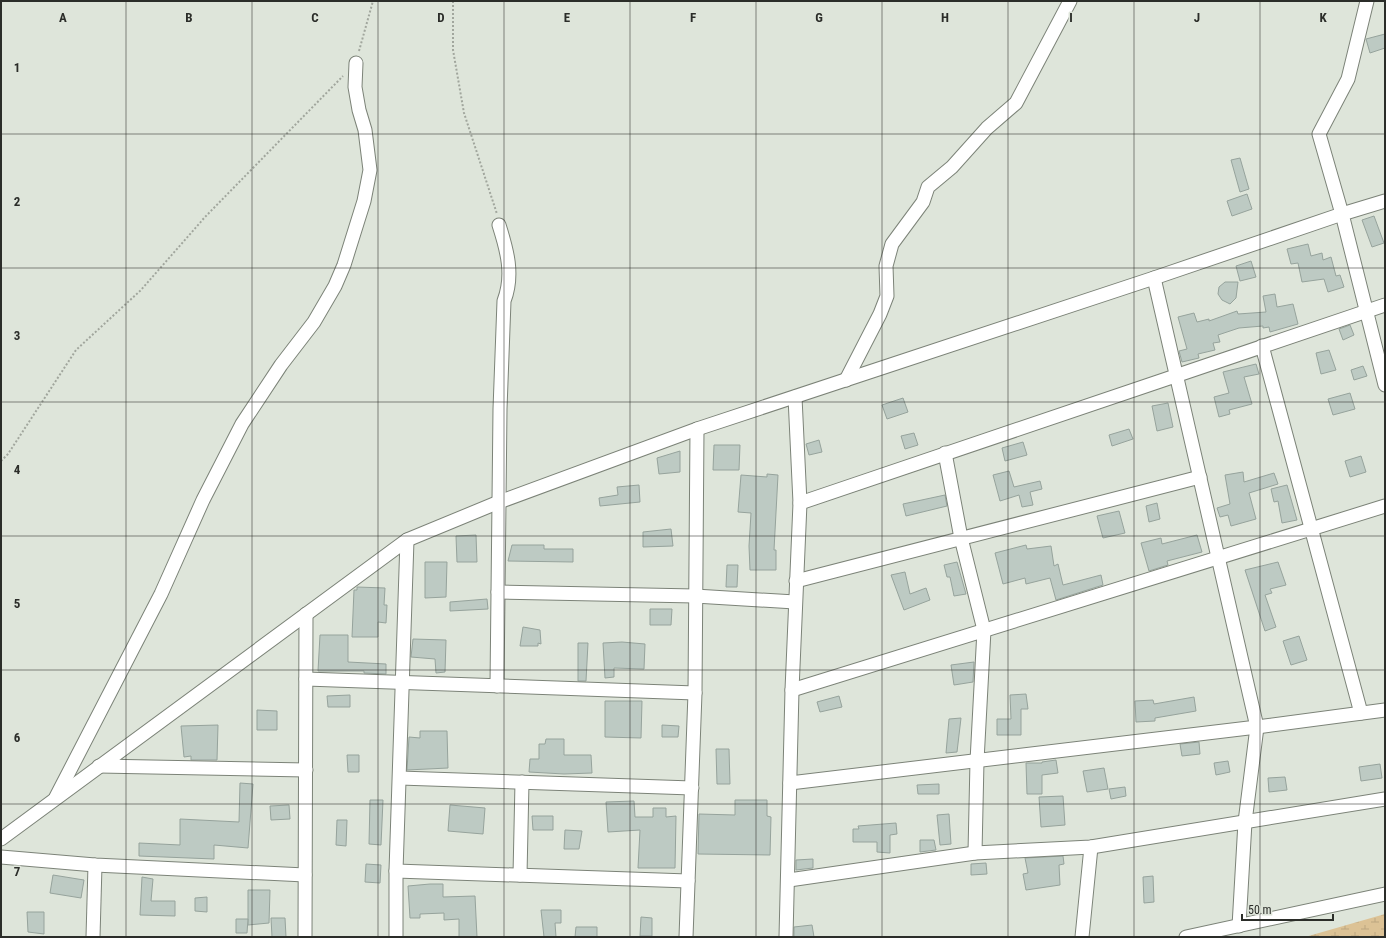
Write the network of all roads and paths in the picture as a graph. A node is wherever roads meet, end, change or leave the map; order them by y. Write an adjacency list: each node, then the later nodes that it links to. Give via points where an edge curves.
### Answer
1 (373, 1): 5 (path)
2 (452, 1): 8 (path, via 453,50 464,114 497,212)
3 (1070, 1): 14 (street, via 1016,102 987,128 952,167 928,187 923,202 892,244 886,266 887,296)
4 (1367, 1): 7 (street, via 1348,79 1319,134)
5 (356, 63): 19 (path, via 205,217 141,290 76,350); 50 (street, via 355,87 365,130 370,170 364,201 344,265 314,322 281,365 242,424 203,500 162,594)
6 (1385, 201): 7 (street)
7 (1342, 214): 9 (street); 11 (street)
8 (499, 225): 21 (street, via 506,248 509,289 504,301 502,339)
9 (1154, 278): 13 (street); 14 (street)
10 (1385, 305): 11 (street)
11 (1367, 311): 12 (street); 15 (street)
12 (1262, 346): 13 (street); 24 (street)
13 (1176, 375): 18 (street); 20 (street)
14 (846, 380): 16 (street)
15 (1385, 385)
16 (795, 397): 17 (street); 22 (street)
17 (697, 429): 21 (street); 30 (street)
18 (945, 453): 22 (street); 25 (street)
19 (1, 461)
20 (1200, 477): 25 (street); 27 (street)
21 (499, 502): 26 (street); 29 (street)
22 (800, 502): 28 (street)
23 (1385, 506): 24 (street)
24 (1311, 529): 27 (street); 40 (street)
25 (961, 538): 28 (street); 33 (street)
26 (407, 540): 32 (street); 35 (street)
27 (1218, 558): 33 (street); 41 (street)
28 (796, 581): 31 (street)
29 (498, 592): 30 (street); 36 (street)
30 (695, 596): 31 (street); 38 (street)
31 (795, 602): 37 (street)
32 (306, 614): 34 (street); 43 (street)
33 (984, 630): 37 (street); 42 (street)
34 (306, 679): 35 (street); 44 (street)
35 (402, 683): 36 (street); 45 (street)
36 (496, 686): 38 (street)
37 (792, 690): 47 (street)
38 (695, 693): 48 (street)
39 (1385, 710): 40 (street)
40 (1361, 713): 41 (street)
41 (1257, 727): 42 (street); 51 (street)
42 (977, 762): 47 (street); 54 (street)
43 (99, 766): 44 (street); 50 (street)
44 (306, 770): 58 (street)
45 (400, 778): 46 (street); 57 (street)
46 (522, 782): 48 (street); 59 (street)
47 (790, 783): 60 (street)
48 (692, 788): 61 (street)
49 (1385, 799): 51 (street)
50 (55, 801): 52 (street)
51 (1245, 822): 53 (street); 63 (street)
52 (1, 839)
53 (1091, 847): 54 (street); 69 (street)
54 (975, 854): 60 (street)
55 (1, 857): 56 (street)
56 (95, 865): 58 (street); 64 (street)
57 (396, 872): 59 (street); 66 (street)
58 (305, 875): 65 (street)
59 (520, 876): 61 (street)
60 (789, 880): 68 (street)
61 (688, 881): 67 (street)
62 (1385, 894): 63 (street)
63 (1239, 926): 70 (street)
64 (92, 937)
65 (305, 937)
66 (396, 937)
67 (686, 937)
68 (786, 937)
69 (1082, 937)
70 (1186, 937)

